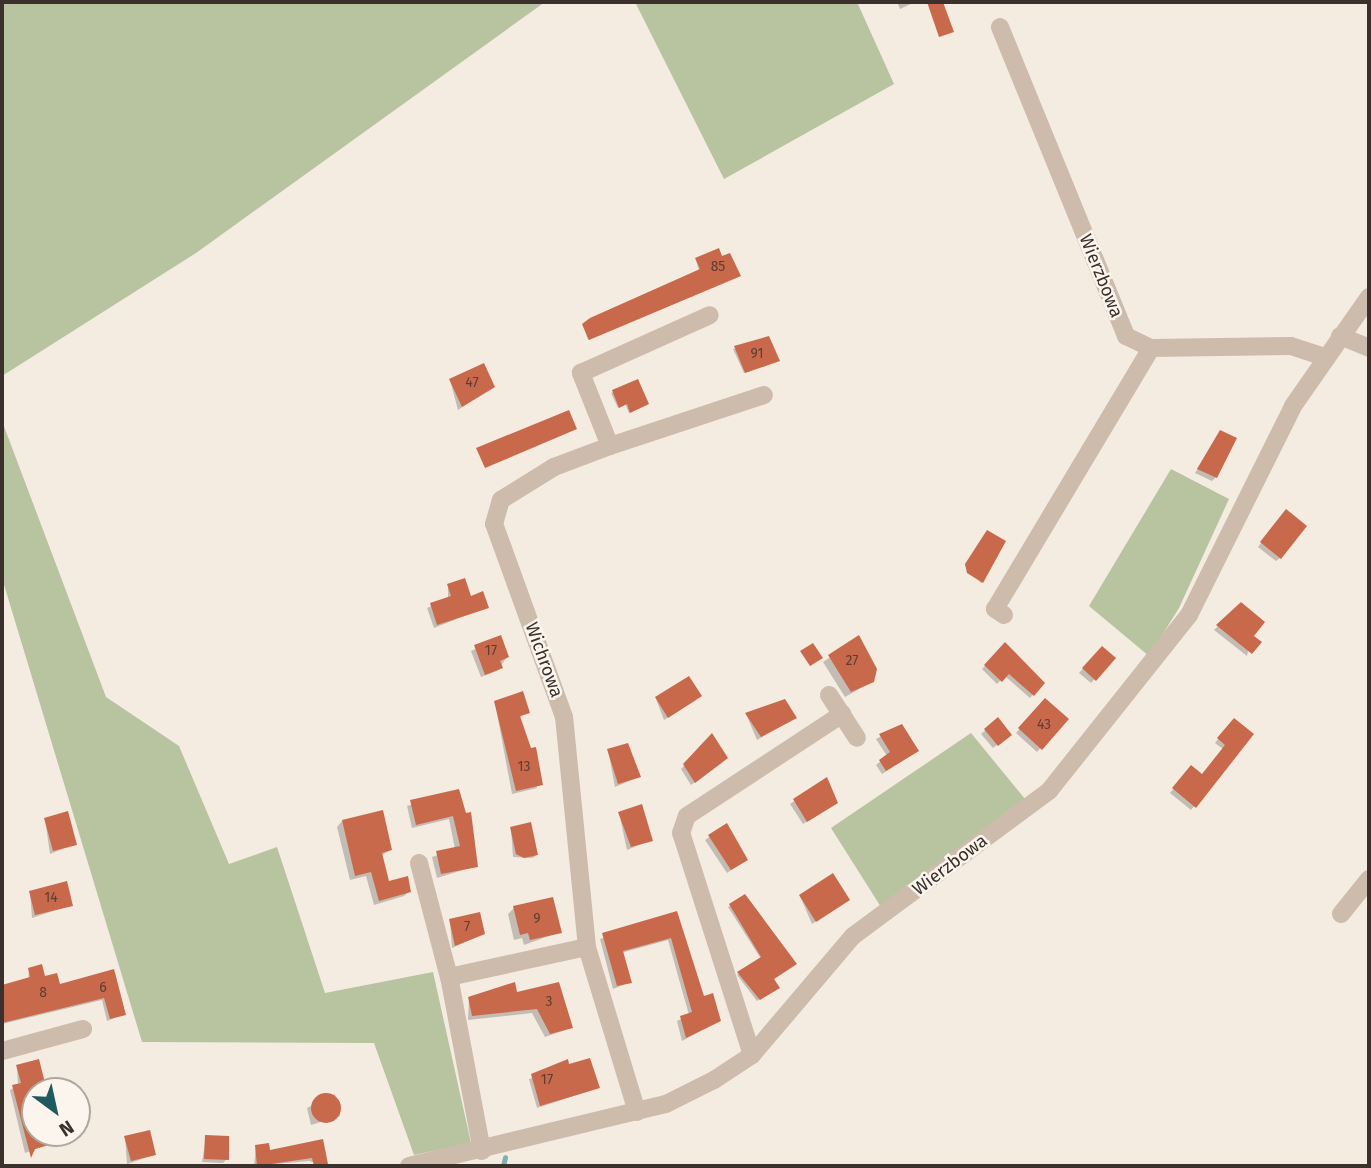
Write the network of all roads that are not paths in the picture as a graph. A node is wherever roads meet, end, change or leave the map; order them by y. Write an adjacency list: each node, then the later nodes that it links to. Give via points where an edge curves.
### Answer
1 (1000, 27): 5 (street, Wierzbowa, via 1122,329)
2 (1369, 297): 4 (street, Wierzbowa)
3 (710, 315): 9 (street, via 581,373)
4 (1340, 336): 6 (street); 7 (street, Wierzbowa)
5 (1151, 348): 7 (street, via 1290,346); 10 (street, via 995,609)
6 (1369, 348)
7 (1324, 357): 21 (street, Wierzbowa, via 1293,406 1189,615 1049,791 853,936)
8 (764, 396): 9 (street, Wichrowa)
9 (610, 446): 17 (street, Wichrowa, via 554,467 501,500 494,524 564,717)
10 (1004, 615)
11 (829, 695): 12 (street)
12 (842, 714): 13 (street); 21 (street, via 687,816 681,833)
13 (857, 738)
14 (419, 863): 18 (street)
15 (1369, 879): 16 (street)
16 (1342, 914)
17 (586, 947): 18 (street); 22 (street, Wichrowa)
18 (449, 977): 23 (street)
19 (83, 1029): 20 (street)
20 (2, 1051)
21 (752, 1055): 22 (street, Wierzbowa, via 666,1104)
22 (637, 1112): 23 (street, Wierzbowa)
23 (482, 1151): 24 (street, Wierzbowa)
24 (409, 1166)

